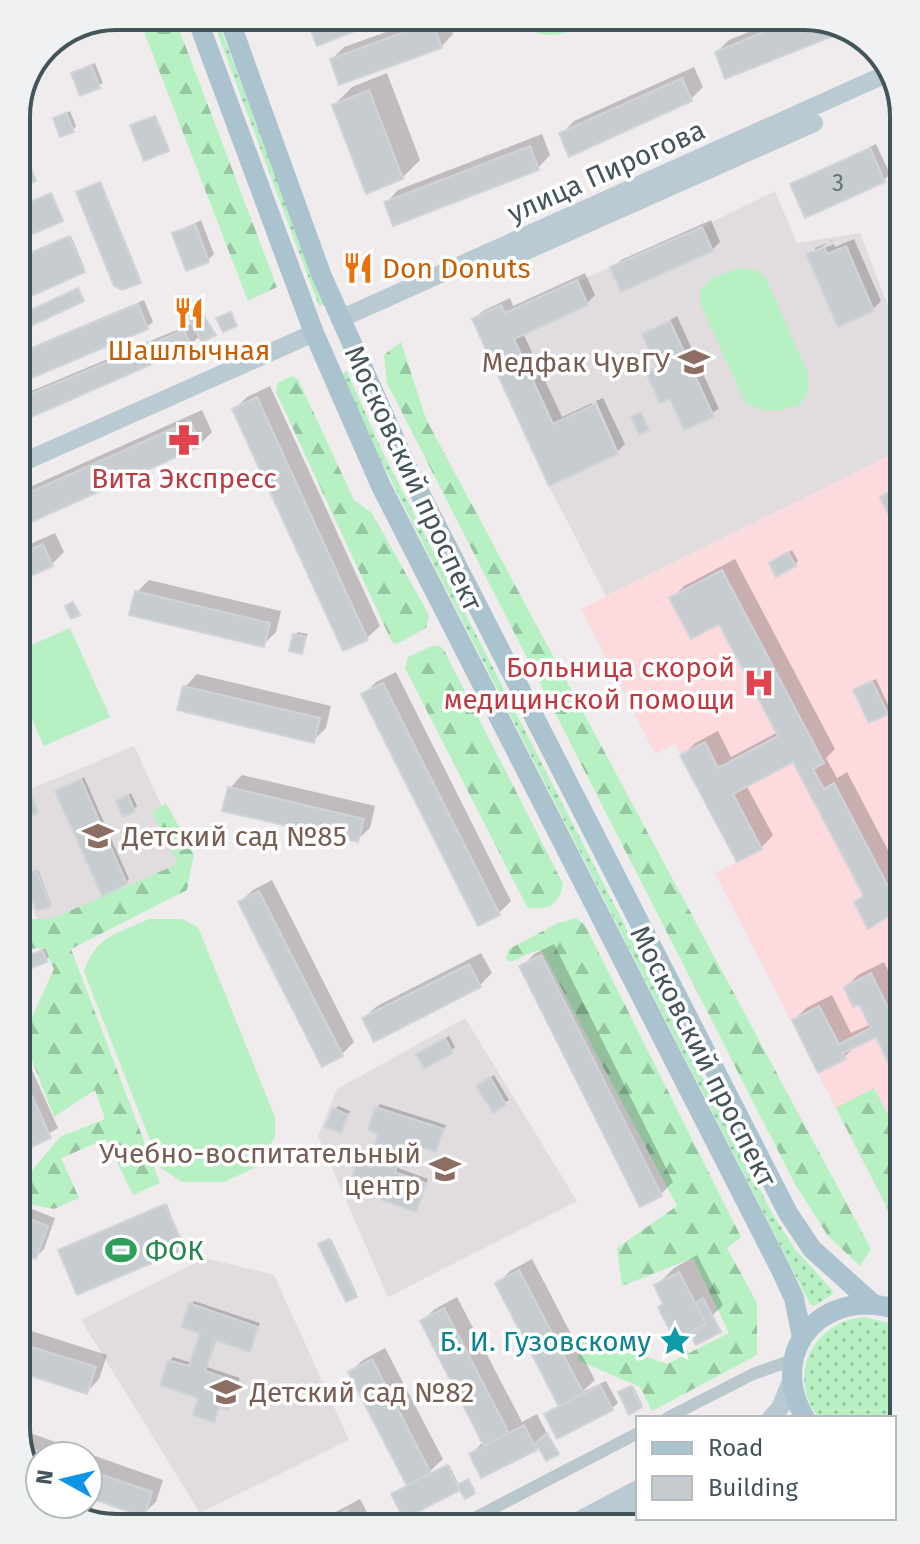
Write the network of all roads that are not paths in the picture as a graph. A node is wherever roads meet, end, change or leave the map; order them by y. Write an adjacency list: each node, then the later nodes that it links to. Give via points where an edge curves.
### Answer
1 (201, 30): 7 (main road, Московский проспект)
2 (233, 30): 6 (main road, Московский проспект)
3 (881, 77): 5 (main road, улица Пирогова)
4 (885, 89): 5 (main road, улица Пирогова)
5 (762, 139): 6 (main road, улица Пирогова)
6 (342, 324): 7 (main road); 9 (main road, Московский проспект, via 411,476 788,1213 812,1249)
7 (314, 333): 8 (main road); 11 (main road, Московский проспект, via 381,486 787,1284)
8 (30, 459)
9 (872, 1303): 10 (main road); 11 (main road, via 837,1308)
10 (890, 1308)
11 (802, 1337): 12 (main road)
12 (794, 1368): 13 (street, via 753,1374); 14 (main road); 15 (main road)
13 (671, 1416)
14 (773, 1416)
15 (804, 1416)
16 (636, 1434): 18 (street)
17 (636, 1490): 19 (main road)
18 (482, 1514)
19 (591, 1514)

